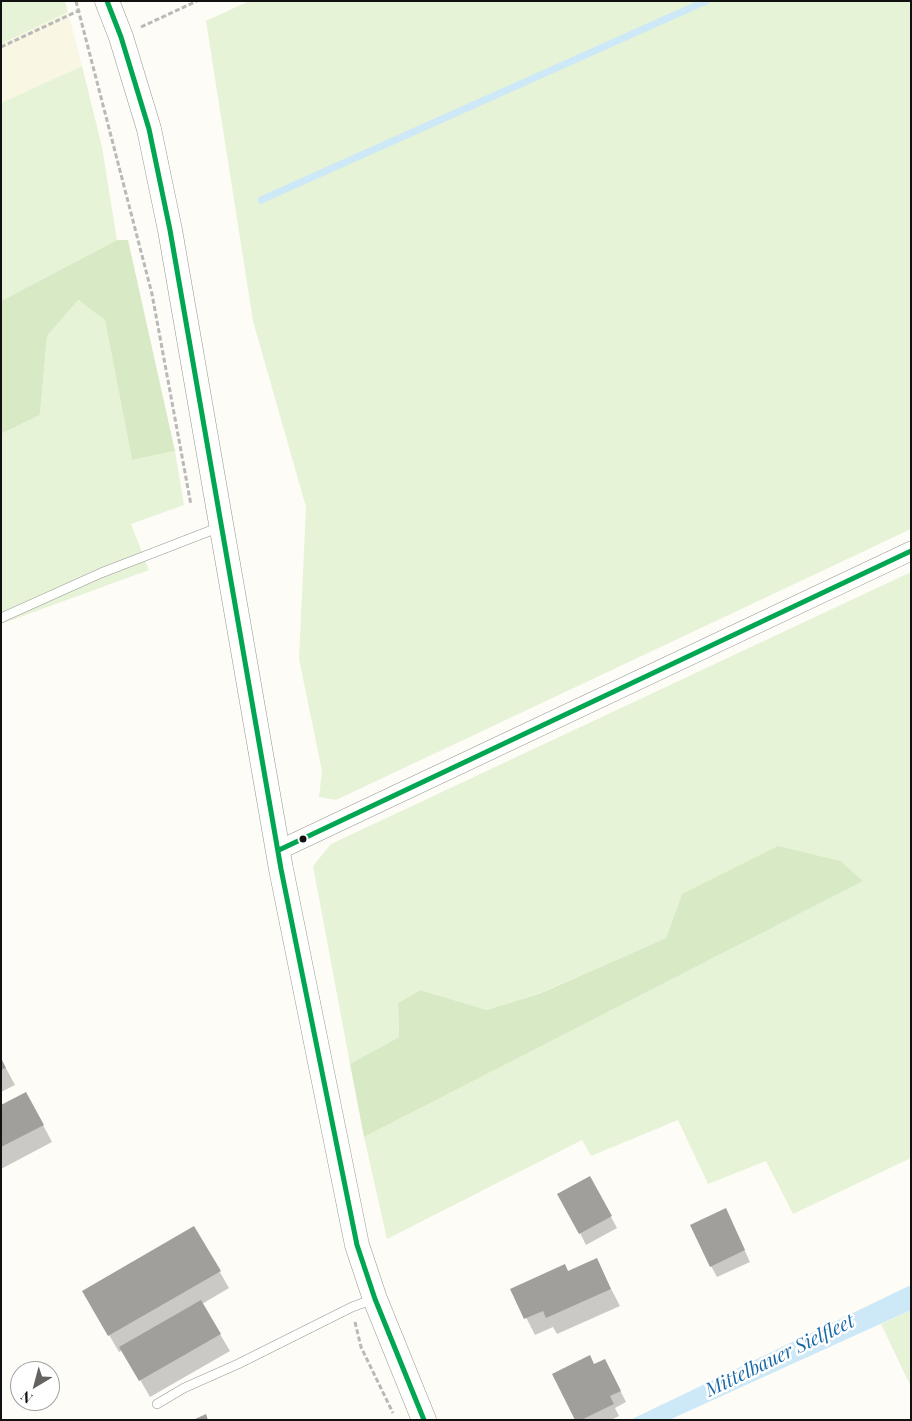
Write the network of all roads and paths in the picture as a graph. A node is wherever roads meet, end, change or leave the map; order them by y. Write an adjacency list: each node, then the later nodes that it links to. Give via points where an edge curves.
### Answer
1 (197, 1): 3 (path)
2 (96, 4): 3 (street); 4 (path)
3 (120, 37): 5 (street, via 148,129 168,220)
4 (1, 47)
5 (222, 526): 7 (lane, via 101,573); 8 (street)
6 (911, 551): 8 (street)
7 (1, 618)
8 (278, 850): 9 (street, via 357,1245)
9 (374, 1299): 10 (lane, via 184,1388); 11 (street)
10 (157, 1404)
11 (424, 1420)

